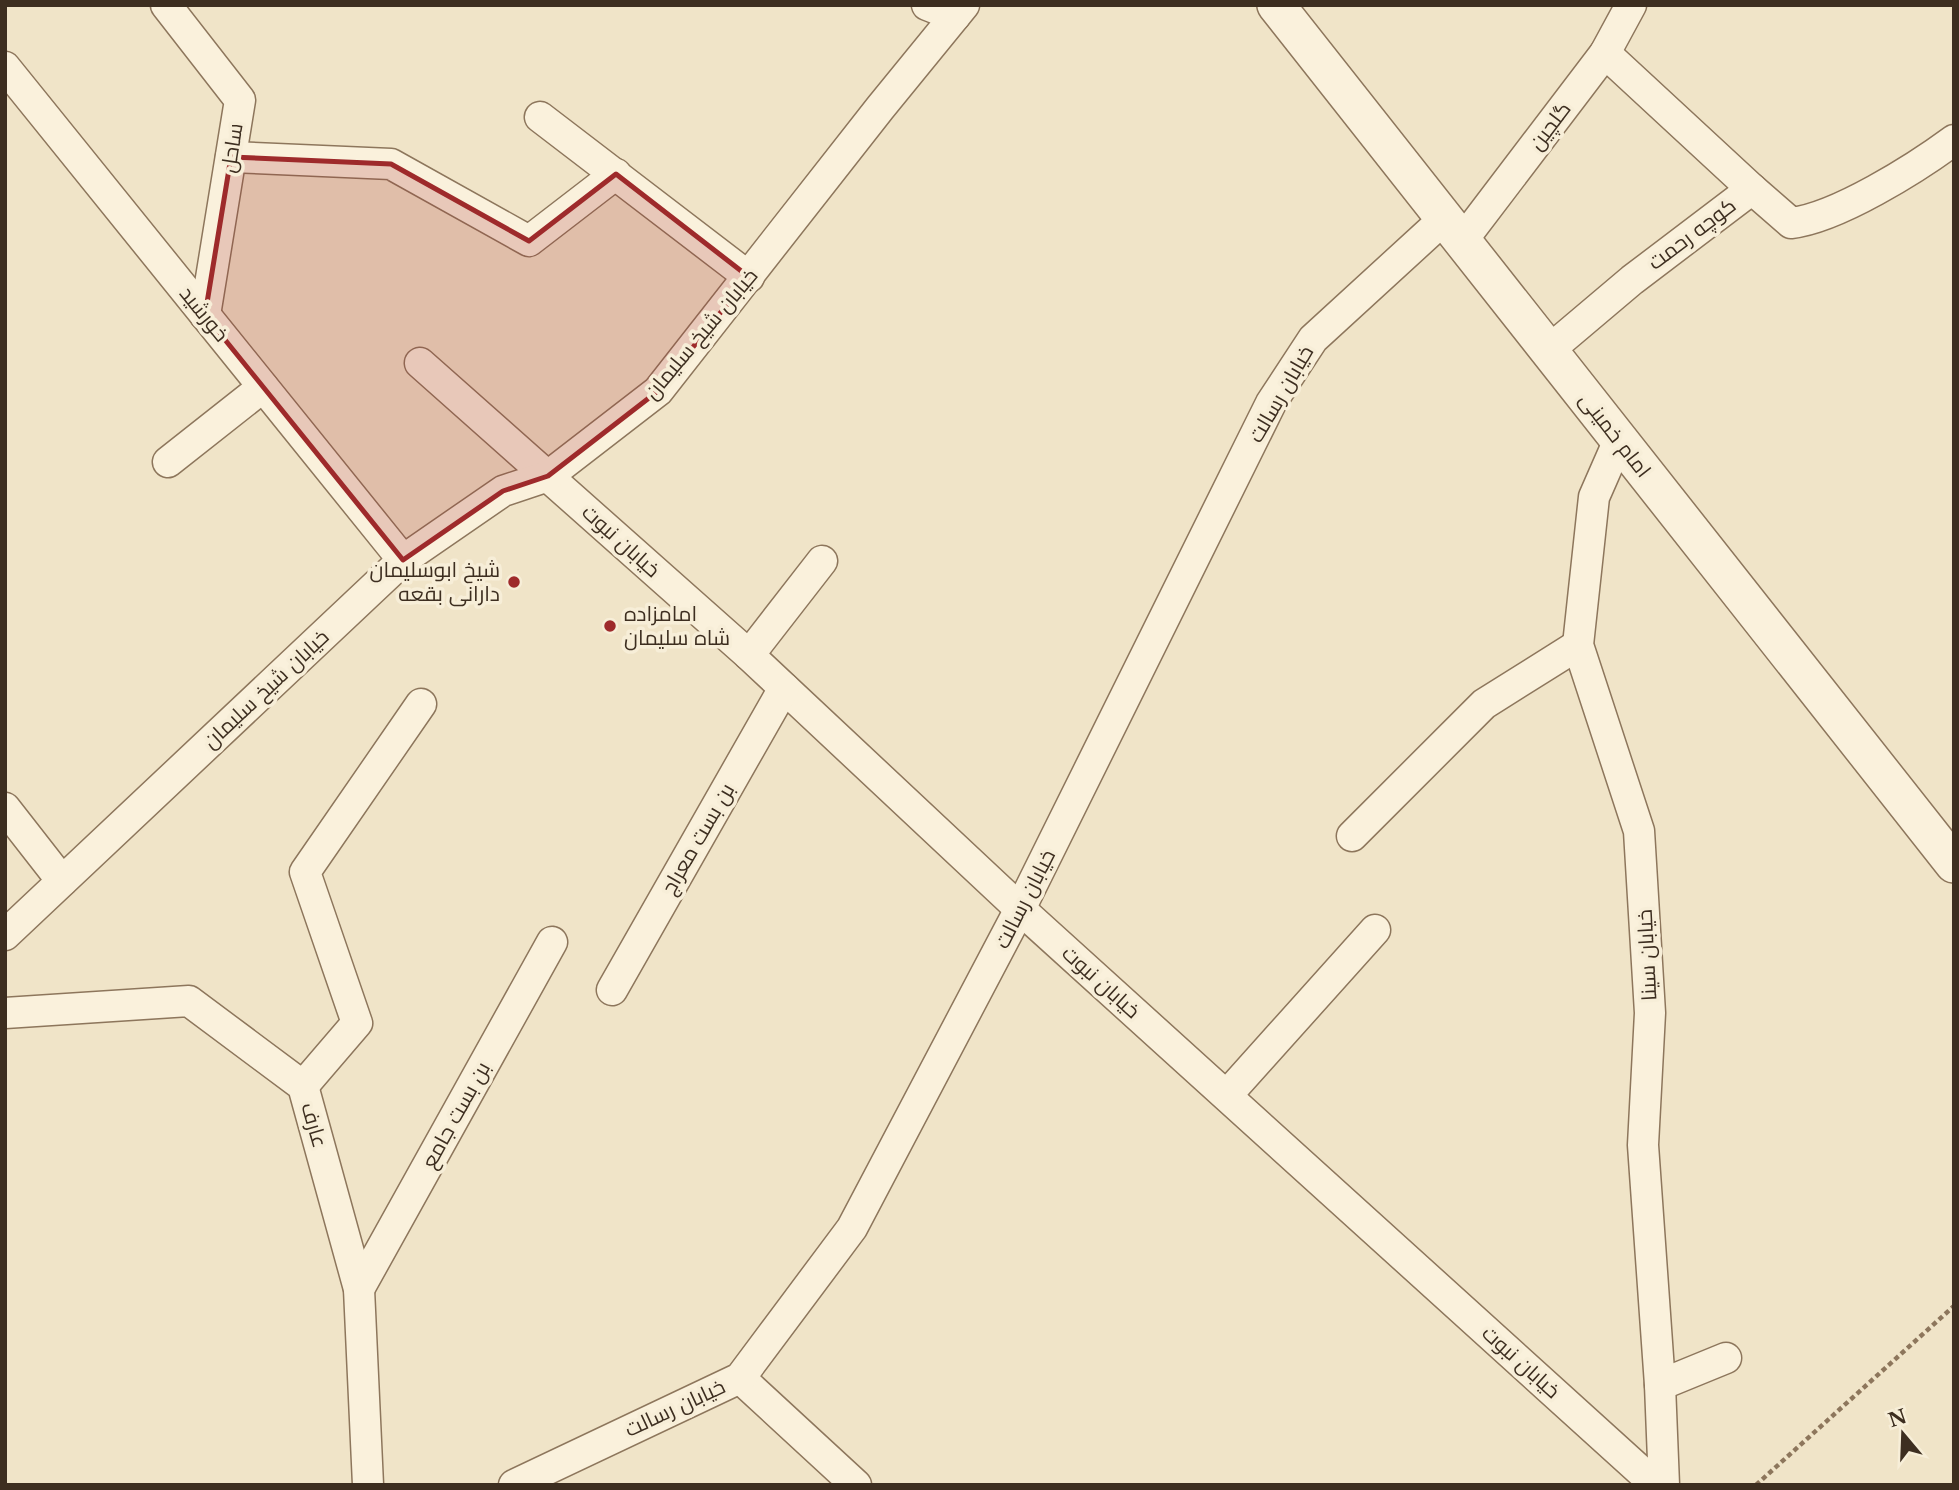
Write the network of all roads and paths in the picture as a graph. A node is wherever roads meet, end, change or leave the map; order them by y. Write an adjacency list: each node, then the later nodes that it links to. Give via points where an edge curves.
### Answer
1 (166, 5): 10 (street, ساحل, via 240,100)
2 (927, 5): 5 (street)
3 (1276, 5): 13 (street, امام خمینی)
4 (1631, 5): 6 (street, گلچین)
5 (960, 10): 14 (street, خیابان شیخ سلیمان)
6 (1605, 53): 12 (street); 13 (street, گلچین)
7 (5, 68): 15 (street, خورشید)
8 (540, 117): 11 (street)
9 (1954, 141): 12 (street, کوچه رحمت, via 1865,194 1807,221 1791,223)
10 (230, 157): 11 (street, via 391,164 529,241); 15 (street, ساحل)
11 (616, 174): 14 (street)
12 (1752, 189): 16 (street, کوچه رحمت, via 1632,279)
13 (1453, 230): 16 (street, امام خمینی); 32 (street, خیابان رسالت, via 1313,339 1271,403)
14 (749, 277): 21 (street, خیابان شیخ سلیمان, via 658,391)
15 (205, 315): 18 (street, خورشید)
16 (1548, 351): 19 (street, امام خمینی)
17 (420, 363): 21 (street, خیابان نبوت)
18 (263, 387): 20 (street); 22 (street, خورشید)
19 (1619, 440): 24 (street, خیابان سینا, via 1594,497); 30 (street, امام خمینی)
20 (168, 463)
21 (548, 476): 22 (street, خیابان شیخ سلیمان, via 503,491); 25 (street, خیابان نبوت)
22 (403, 560): 31 (street, خیابان شیخ سلیمان)
23 (822, 561): 25 (street)
24 (1578, 645): 29 (street, via 1484,705); 44 (street, خیابان سینا, via 1639,831 1650,1013 1643,1145)
25 (749, 655): 26 (street, خیابان نبوت)
26 (784, 688): 32 (street, خیابان نبوت); 36 (street, بن بست معراج)
27 (421, 704): 38 (street, via 305,872 357,1023)
28 (5, 808): 31 (street)
29 (1352, 836)
30 (1954, 864)
31 (62, 881): 34 (street, خیابان شیخ سلیمان)
32 (1020, 909): 39 (street, خیابان نبوت); 43 (street, خیابان رسالت, via 852,1228)
33 (1375, 930): 39 (street)
34 (5, 935)
35 (552, 942): 40 (street, بن بست جامع)
36 (612, 990)
37 (5, 1013): 38 (street, عارف, via 189,1001)
38 (303, 1086): 40 (street, عارف)
39 (1227, 1096): 48 (street, خیابان نبوت)
40 (359, 1289): 45 (street, عارف)
41 (1954, 1306): 50 (path)
42 (1726, 1358): 44 (street)
43 (740, 1378): 46 (street, خیابان رسالت); 47 (street)
44 (1660, 1385): 49 (street, خیابان سینا)
45 (368, 1485)
46 (514, 1485)
47 (856, 1485)
48 (1656, 1485)
49 (1664, 1485)
50 (1756, 1485)

